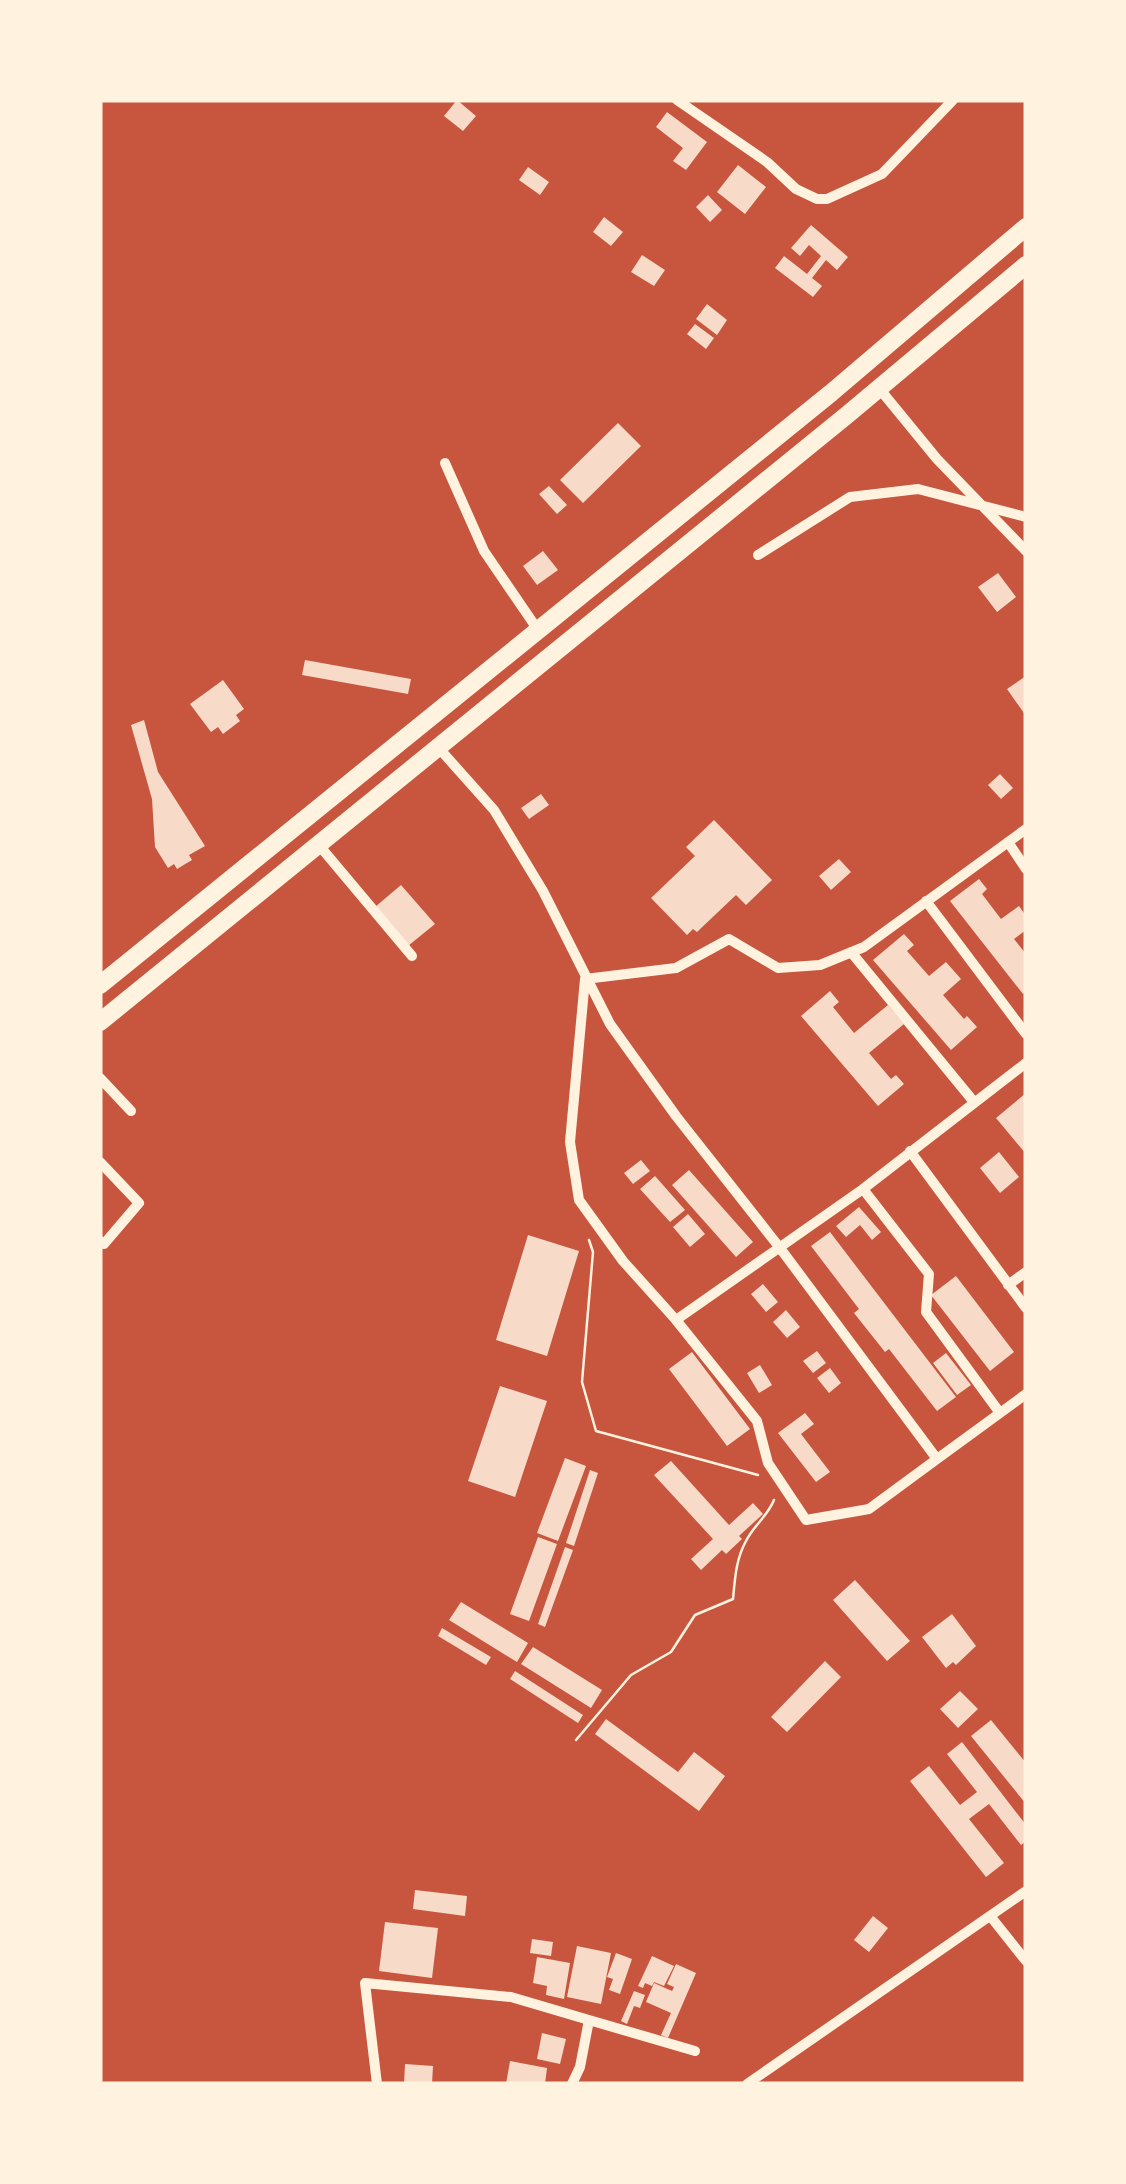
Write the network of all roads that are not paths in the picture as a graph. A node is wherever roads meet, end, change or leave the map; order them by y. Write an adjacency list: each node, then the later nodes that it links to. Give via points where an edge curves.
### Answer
1 (953, 100): 2 (street, via 882,174 827,199 796,188)
2 (682, 101)
3 (1026, 227): 11 (highway)
4 (1026, 266): 5 (highway)
5 (878, 387): 7 (street); 12 (highway)
6 (445, 464): 11 (street, via 484,551)
7 (982, 504): 8 (street); 9 (street); 10 (street, via 918,489 850,497)
8 (1026, 516)
9 (1026, 551)
10 (758, 555)
11 (538, 630): 21 (highway)
12 (437, 746): 15 (highway); 20 (street, via 494,810)
13 (1026, 829): 14 (street)
14 (1008, 842): 16 (street); 17 (street)
15 (318, 844): 19 (street); 22 (highway)
16 (1026, 869)
17 (926, 901): 18 (street); 23 (street)
18 (851, 952): 20 (street, via 820,965 778,968 728,938 676,968); 26 (street)
19 (412, 956)
20 (585, 980): 32 (street, via 676,1116); 36 (street, via 570,1142 579,1200)
21 (100, 985)
22 (100, 1022)
23 (1026, 1034)
24 (1026, 1064): 26 (street)
25 (100, 1078): 27 (street)
26 (974, 1102): 28 (street)
27 (130, 1111)
28 (910, 1151): 30 (street); 34 (street)
29 (100, 1162): 31 (street, via 139,1203 104,1244)
30 (863, 1189): 32 (street); 38 (street, via 929,1274 926,1312)
31 (100, 1240)
32 (780, 1248): 36 (street); 39 (street)
33 (1026, 1272): 34 (street)
34 (1008, 1285): 35 (street)
35 (1026, 1308)
36 (676, 1320): 39 (street, via 757,1421 768,1463 806,1520 869,1509)
37 (1026, 1394): 38 (street)
38 (1000, 1413): 39 (street)
39 (937, 1459)
40 (1026, 1891): 41 (street)
41 (991, 1917): 42 (street); 47 (street)
42 (1026, 1962)
43 (589, 2020): 44 (street); 45 (street, via 511,1996 365,1983); 46 (street)
44 (695, 2052)
45 (377, 2084)
46 (572, 2084)
47 (747, 2084)

